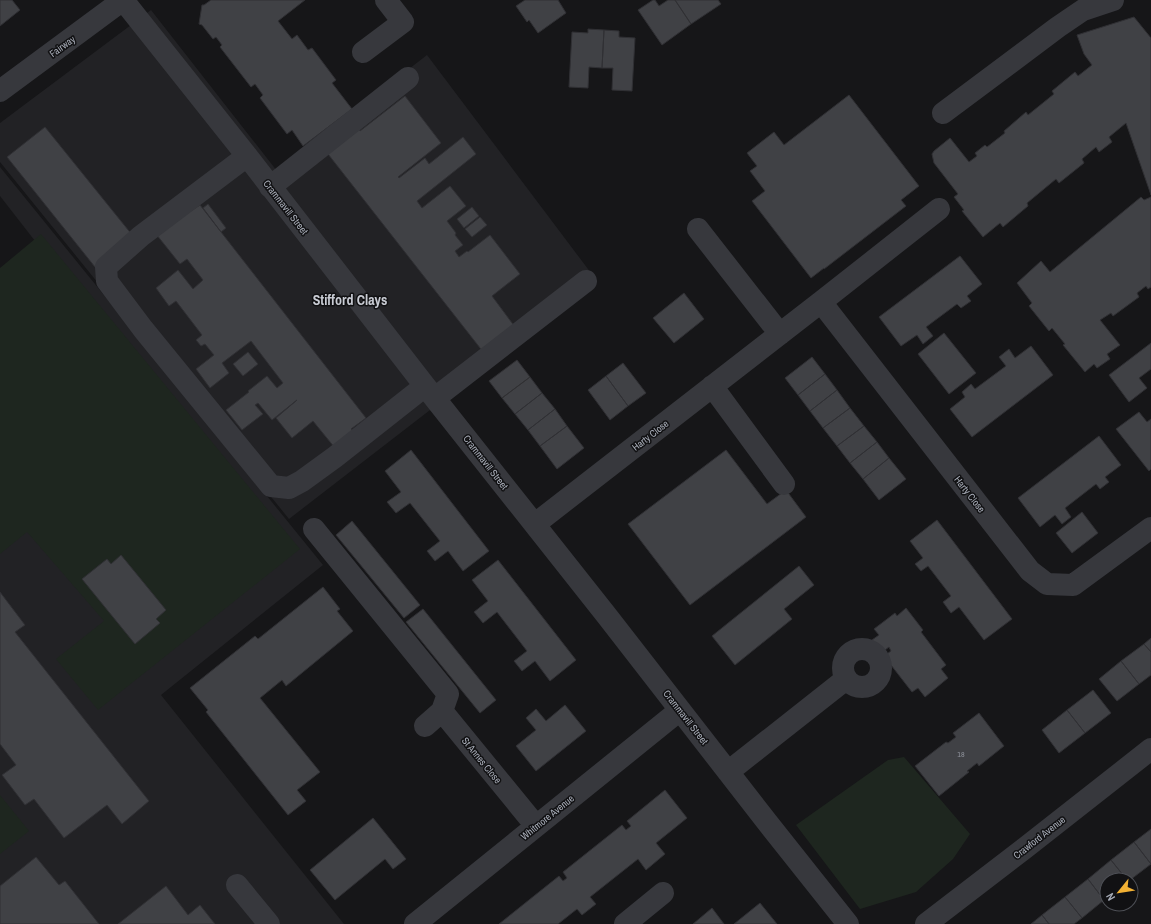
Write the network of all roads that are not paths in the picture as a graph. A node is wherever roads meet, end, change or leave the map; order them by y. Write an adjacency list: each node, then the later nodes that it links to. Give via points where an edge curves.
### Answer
1 (123, 0): 6 (street, Fairway); 8 (street, Crammavill Street)
2 (386, 0): 4 (street, via 403,22)
3 (1113, 0): 7 (street, via 1083,10)
4 (363, 52)
5 (408, 78): 9 (street)
6 (0, 91)
7 (943, 113)
8 (247, 156): 9 (street, Crammavill Street); 16 (street, via 141,236 106,267 107,281 143,329 271,486 289,488 302,481)
9 (270, 187): 16 (street, Crammavill Street)
10 (939, 209): 13 (street, Harty Close)
11 (698, 229): 14 (street)
12 (586, 281): 16 (street)
13 (822, 302): 14 (street, Harty Close); 19 (street, Harty Close, via 1030,571 1047,584 1073,585)
14 (780, 334): 15 (street, Harty Close)
15 (712, 386): 17 (street); 18 (street, Harty Close)
16 (430, 392): 18 (street, Crammavill Street)
17 (784, 484)
18 (535, 524): 22 (street, Crammavill Street)
19 (1151, 528)
20 (314, 529): 23 (street, via 448,694)
21 (846, 679): 26 (street)
22 (680, 710): 26 (street, Crammavill Street); 27 (street, Whitmore Avenue)
23 (442, 711): 24 (street); 27 (street, St Annes Close)
24 (425, 726)
25 (1151, 749): 34 (street, Crawford Avenue)
26 (728, 772): 33 (street, Crammavill Street)
27 (536, 826): 31 (street, Whitmore Avenue)
28 (237, 885): 30 (street)
29 (663, 893): 32 (street)
30 (269, 924)
31 (415, 924)
32 (625, 924)
33 (848, 924)
34 (926, 924)

